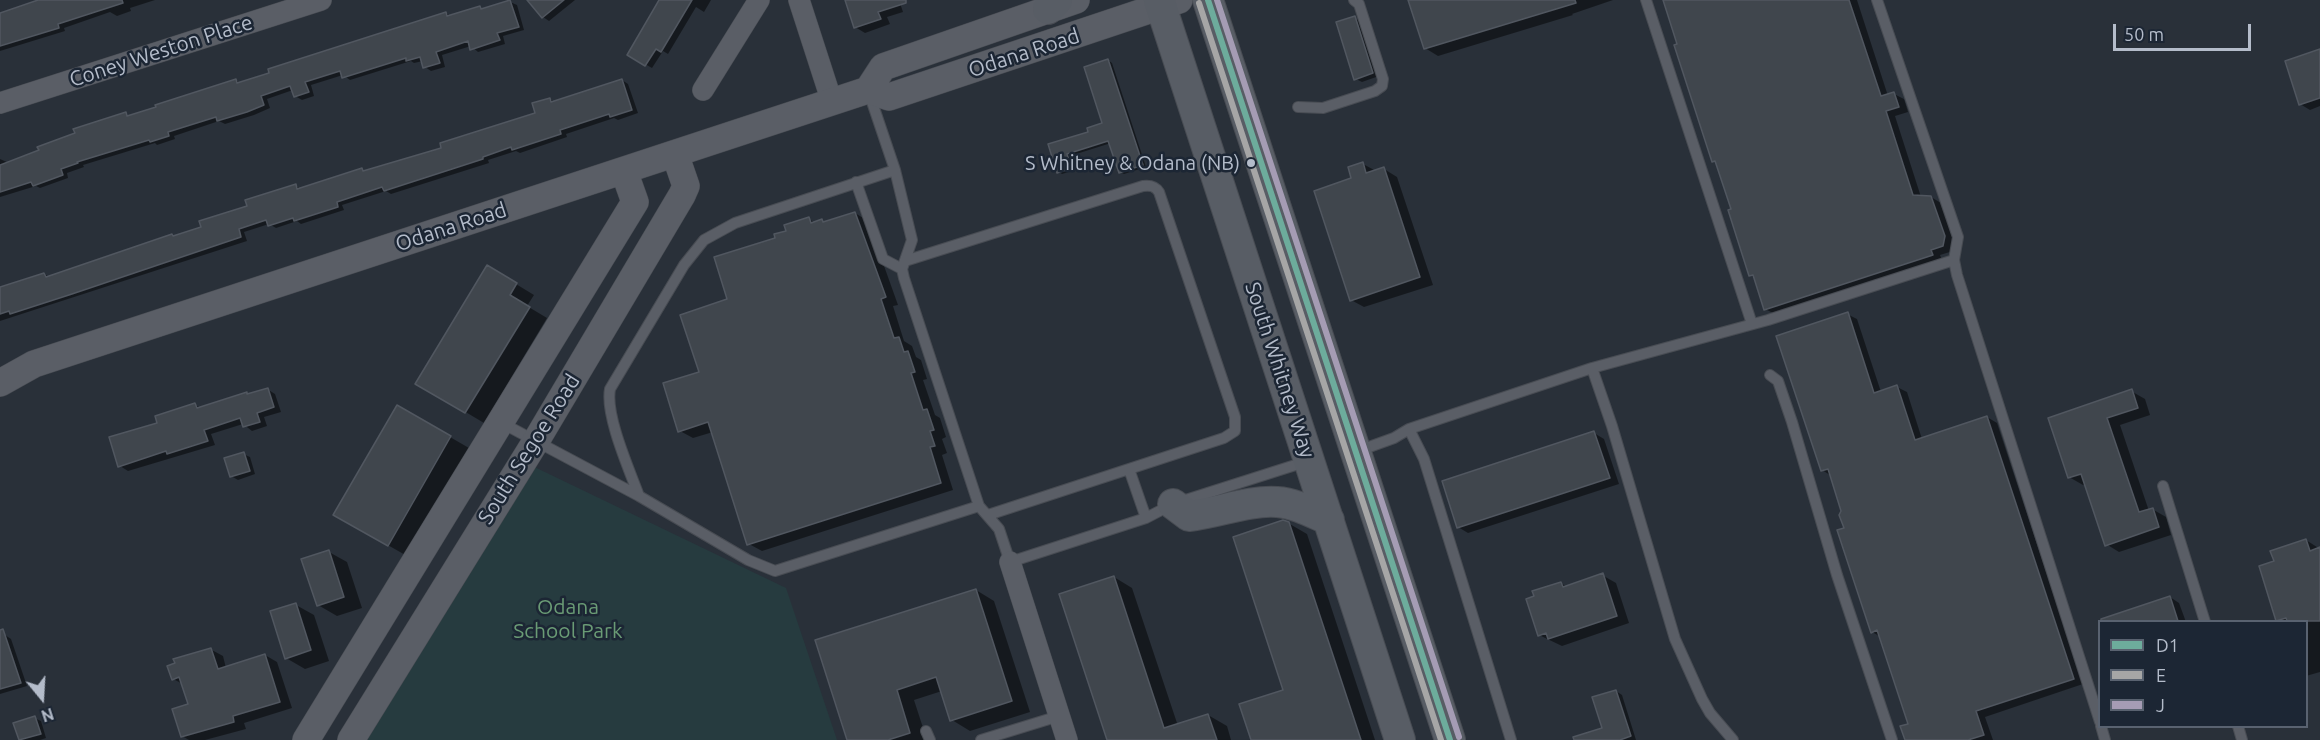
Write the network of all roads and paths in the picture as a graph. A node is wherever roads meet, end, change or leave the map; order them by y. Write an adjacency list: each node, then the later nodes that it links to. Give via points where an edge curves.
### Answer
1 (321, 0): 14 (street, Coney Weston Place)
2 (759, 0): 11 (street)
3 (799, 0): 13 (street)
4 (1076, 0): 10 (street, Odana Road)
5 (1208, 0): 32 (main road)
6 (1354, 0): 15 (lane, via 1359,4 1382,86 1323,108)
7 (1647, 0): 22 (lane)
8 (1877, 0): 20 (lane, via 1958,237)
9 (1166, 2): 12 (street, Odana Road, via 889,97); 28 (main road, South Whitney Way)
10 (1053, 5): 12 (street, Odana Road, via 883,67)
11 (703, 90)
12 (868, 90): 13 (street, Odana Road); 17 (lane)
13 (832, 102): 16 (street, Odana Road)
14 (0, 103)
15 (1298, 107)
16 (675, 154): 18 (street, Odana Road); 31 (street, South Segoe Road, via 686,186 682,195)
17 (895, 170): 19 (lane); 21 (lane, via 912,240)
18 (624, 171): 23 (street, Odana Road); 29 (street, South Segoe Road, via 635,202)
19 (856, 182): 21 (lane, via 883,259); 36 (lane, via 735,223 704,240 688,260 608,397)
20 (1954, 260): 22 (lane); 46 (lane)
21 (903, 265): 34 (lane, via 1143,186 1156,187 1236,425 1231,435); 38 (lane, via 916,322)
22 (1752, 324): 25 (lane)
23 (34, 364): 24 (street, Odana Road); 27 (street, Odana Road)
24 (0, 367)
25 (1592, 368): 30 (lane); 47 (lane, via 1675,639 1702,699)
26 (1770, 375): 55 (lane, via 1778,381)
27 (0, 384)
28 (1295, 416): 32 (main road); 33 (main road, South Whitney Way)
29 (500, 421): 31 (lane); 48 (street, South Segoe Road)
30 (1409, 429): 32 (lane); 54 (lane, via 1424,459)
31 (536, 441): 36 (lane); 49 (street, South Segoe Road)
32 (1355, 451): 42 (main road)
33 (1309, 460): 37 (lane); 41 (main road, South Whitney Way); 42 (main road)
34 (1129, 469): 39 (lane); 40 (lane)
35 (2163, 486): 44 (lane)
36 (639, 496): 38 (lane, via 748,560 775,571)
37 (1173, 504): 40 (lane); 41 (main road, via 1189,516 1278,502)
38 (979, 507): 39 (lane)
39 (988, 515): 43 (lane, via 999,529)
40 (1146, 518): 43 (lane)
41 (1329, 520): 52 (main road, South Whitney Way)
42 (1378, 523): 53 (main road)
43 (1010, 562): 45 (street)
44 (2205, 620)
45 (1059, 716): 50 (lane); 51 (street)
46 (2098, 716)
47 (1730, 739)
48 (306, 740)
49 (351, 740)
50 (981, 740)
51 (1067, 740)
52 (1400, 740)
53 (1450, 740)
54 (1511, 740)
55 (1892, 740)

